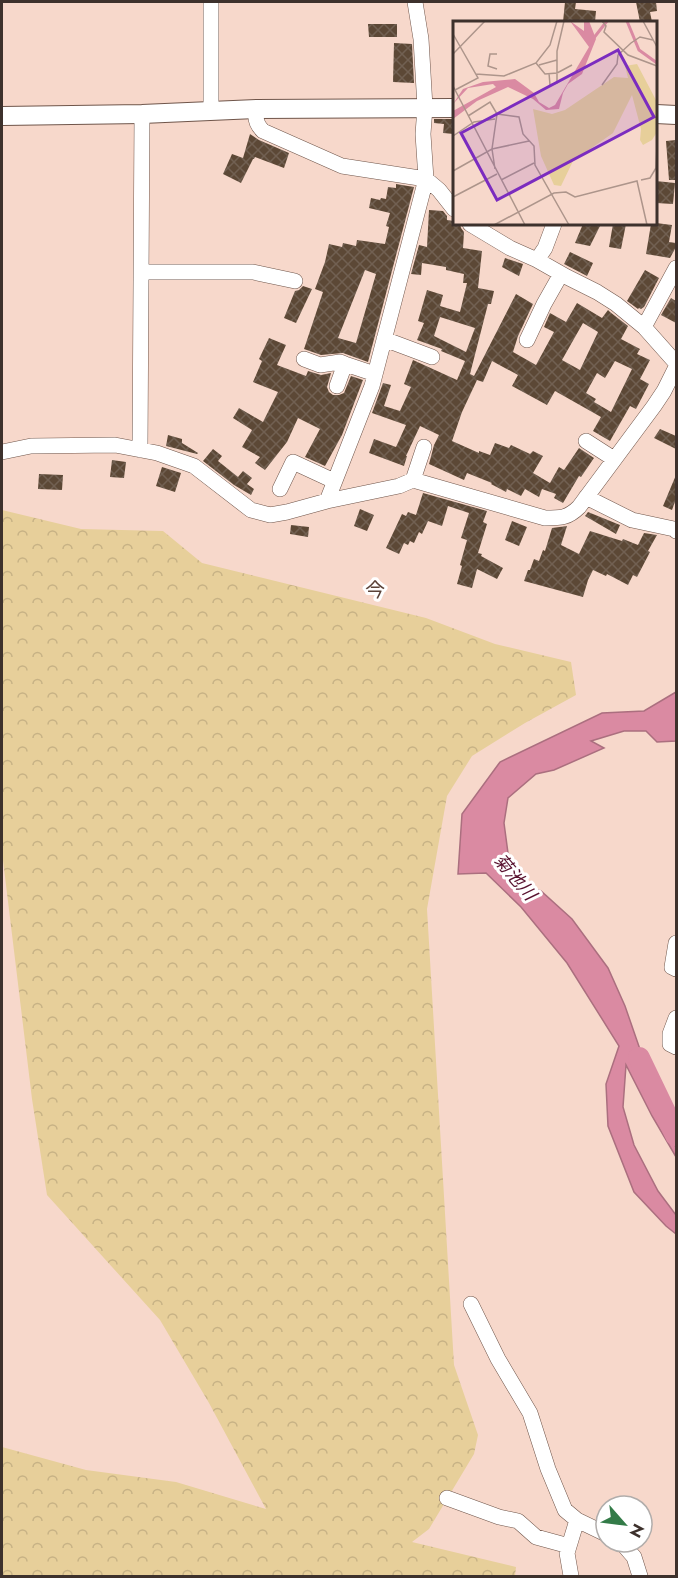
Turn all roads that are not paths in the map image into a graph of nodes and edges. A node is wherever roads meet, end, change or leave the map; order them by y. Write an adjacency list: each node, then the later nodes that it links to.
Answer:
1 (211, 2): 6 (street)
2 (415, 2): 3 (street)
3 (425, 107): 4 (street); 5 (street); 11 (street)
4 (453, 108)
5 (257, 109): 6 (street); 11 (street)
6 (211, 111): 7 (street)
7 (142, 114): 10 (street); 17 (street)
8 (657, 114): 9 (street)
9 (676, 115)
10 (2, 116)
11 (426, 179): 12 (street); 21 (street)
12 (453, 208)
13 (472, 225): 15 (street)
14 (554, 225): 15 (street)
15 (537, 260): 18 (street)
16 (676, 268): 20 (street)
17 (141, 272): 19 (street); 31 (street)
18 (561, 274): 20 (street); 22 (street)
19 (295, 281)
20 (644, 327): 26 (street)
21 (384, 339): 23 (street); 27 (street)
22 (527, 340)
23 (432, 357)
24 (304, 359): 25 (street)
25 (345, 364): 27 (street); 28 (street)
26 (676, 365): 33 (street)
27 (375, 374): 35 (street)
28 (337, 386)
29 (586, 441): 33 (street)
30 (424, 447): 34 (street)
31 (140, 450): 32 (street); 38 (street)
32 (2, 452)
33 (614, 459): 37 (street)
34 (412, 480): 37 (street); 38 (street)
35 (334, 481): 36 (street); 38 (street)
36 (280, 489)
37 (586, 497): 39 (street)
38 (327, 501)
39 (676, 531)
40 (676, 943): 41 (street)
41 (676, 969)
42 (676, 1018): 43 (street)
43 (676, 1047)
44 (471, 1304): 46 (street)
45 (447, 1498): 48 (street)
46 (577, 1520): 47 (street); 48 (street)
47 (594, 1528)
48 (569, 1546): 50 (street)
49 (631, 1554): 51 (street)
50 (572, 1576)
51 (640, 1576)

